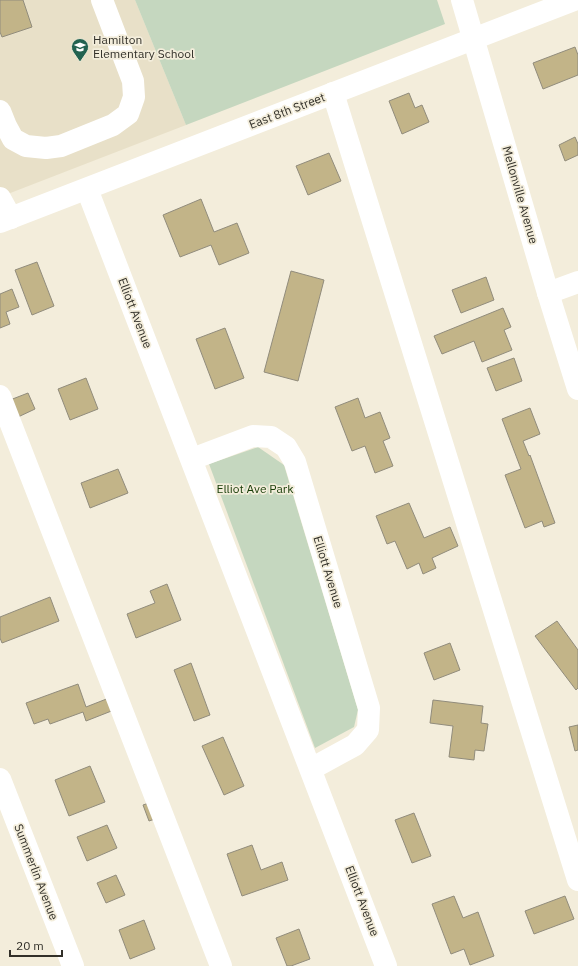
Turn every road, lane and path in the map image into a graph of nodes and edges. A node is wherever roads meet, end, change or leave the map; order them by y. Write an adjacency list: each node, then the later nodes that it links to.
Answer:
1 (102, 0): 6 (street)
2 (462, 0): 4 (street, Mellonville Avenue)
3 (574, 0): 4 (street, East 8th Street)
4 (474, 38): 5 (street, East 8th Street); 11 (street, Mellonville Avenue)
5 (333, 93): 7 (street, East 8th Street); 17 (street)
6 (0, 111)
7 (87, 189): 9 (street, East 8th Street); 14 (street, Elliott Avenue)
8 (0, 198): 9 (street)
9 (6, 220)
10 (578, 282): 11 (street)
11 (548, 294): 12 (street, Mellonville Avenue)
12 (578, 389)
13 (0, 396): 19 (street)
14 (192, 459): 15 (street, Elliott Avenue); 15 (street, Elliott Avenue)
15 (311, 769): 20 (street, Elliott Avenue)
16 (0, 779): 18 (street, Summerlin Avenue)
17 (578, 880)
18 (73, 966)
19 (220, 966)
20 (386, 966)

